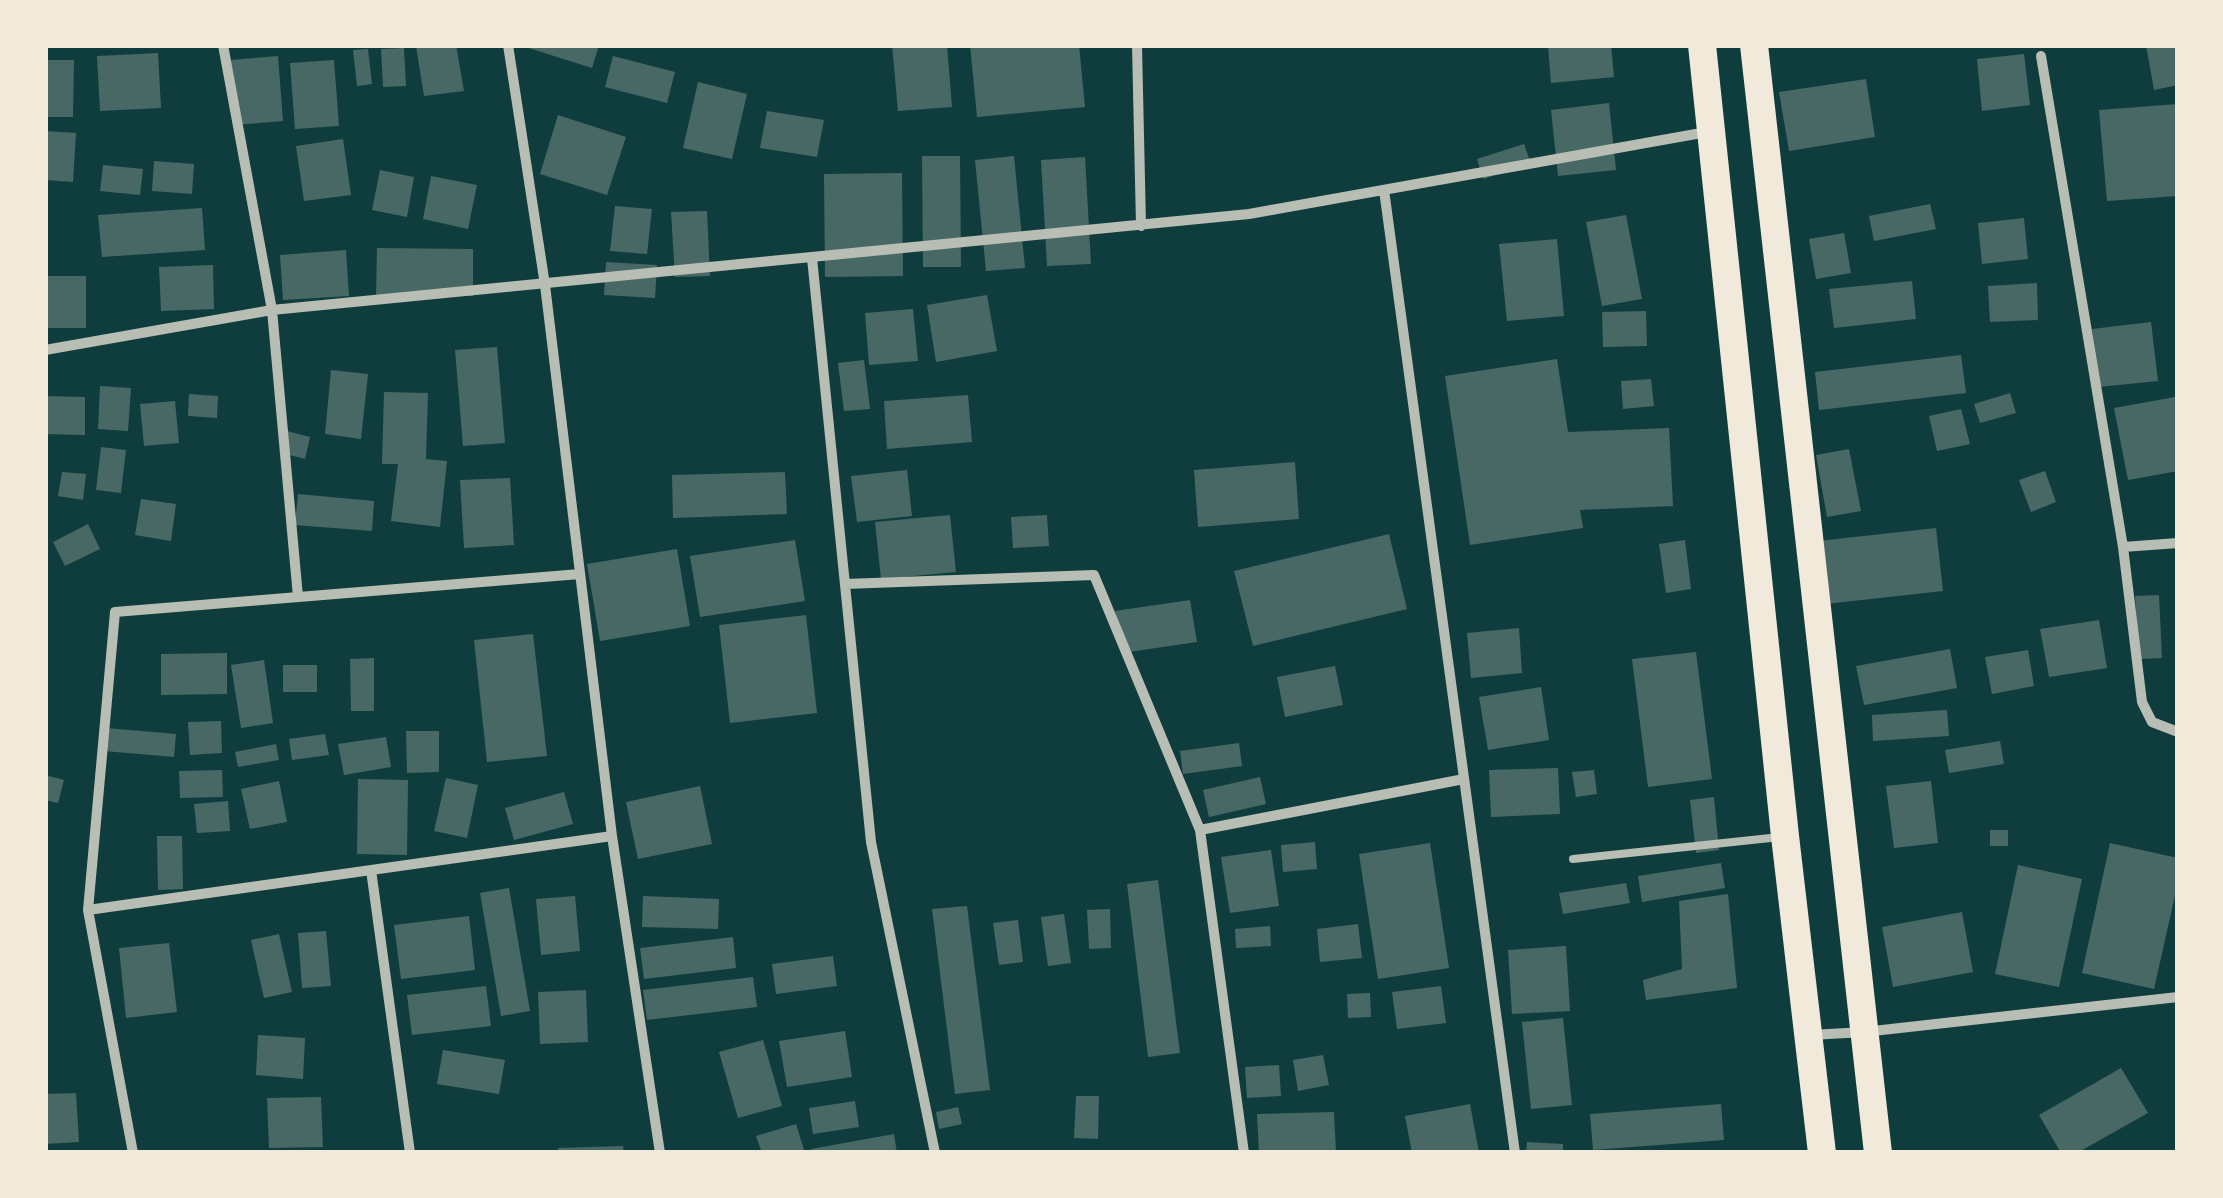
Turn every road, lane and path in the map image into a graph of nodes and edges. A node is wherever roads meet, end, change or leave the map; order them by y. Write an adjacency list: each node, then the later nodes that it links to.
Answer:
1 (222, 45): 12 (street)
2 (508, 45): 11 (street)
3 (1136, 45): 9 (street)
4 (1702, 45): 7 (highway)
5 (1754, 45): 28 (highway)
6 (2041, 56): 15 (street)
7 (1712, 131): 8 (street); 23 (highway)
8 (1384, 190): 9 (street); 20 (street)
9 (1141, 226): 10 (street)
10 (812, 258): 11 (street); 17 (street)
11 (546, 285): 12 (street); 16 (street)
12 (272, 310): 13 (street); 18 (street)
13 (45, 350)
14 (2178, 543): 15 (street)
15 (2123, 547): 19 (street)
16 (580, 574): 18 (street); 22 (street)
17 (845, 584): 21 (street); 33 (street)
18 (298, 597): 26 (street)
19 (2178, 732)
20 (1464, 779): 21 (street); 35 (street)
21 (1200, 830): 34 (street)
22 (612, 836): 25 (street); 32 (street)
23 (1785, 836): 24 (lane); 29 (highway)
24 (1573, 858)
25 (371, 870): 26 (street); 31 (street)
26 (88, 910): 30 (street)
27 (2178, 997): 28 (street)
28 (1864, 1032): 29 (street); 37 (highway)
29 (1808, 1035): 36 (highway)
30 (133, 1153)
31 (410, 1153)
32 (660, 1153)
33 (935, 1153)
34 (1244, 1153)
35 (1515, 1153)
36 (1822, 1153)
37 (1878, 1153)

